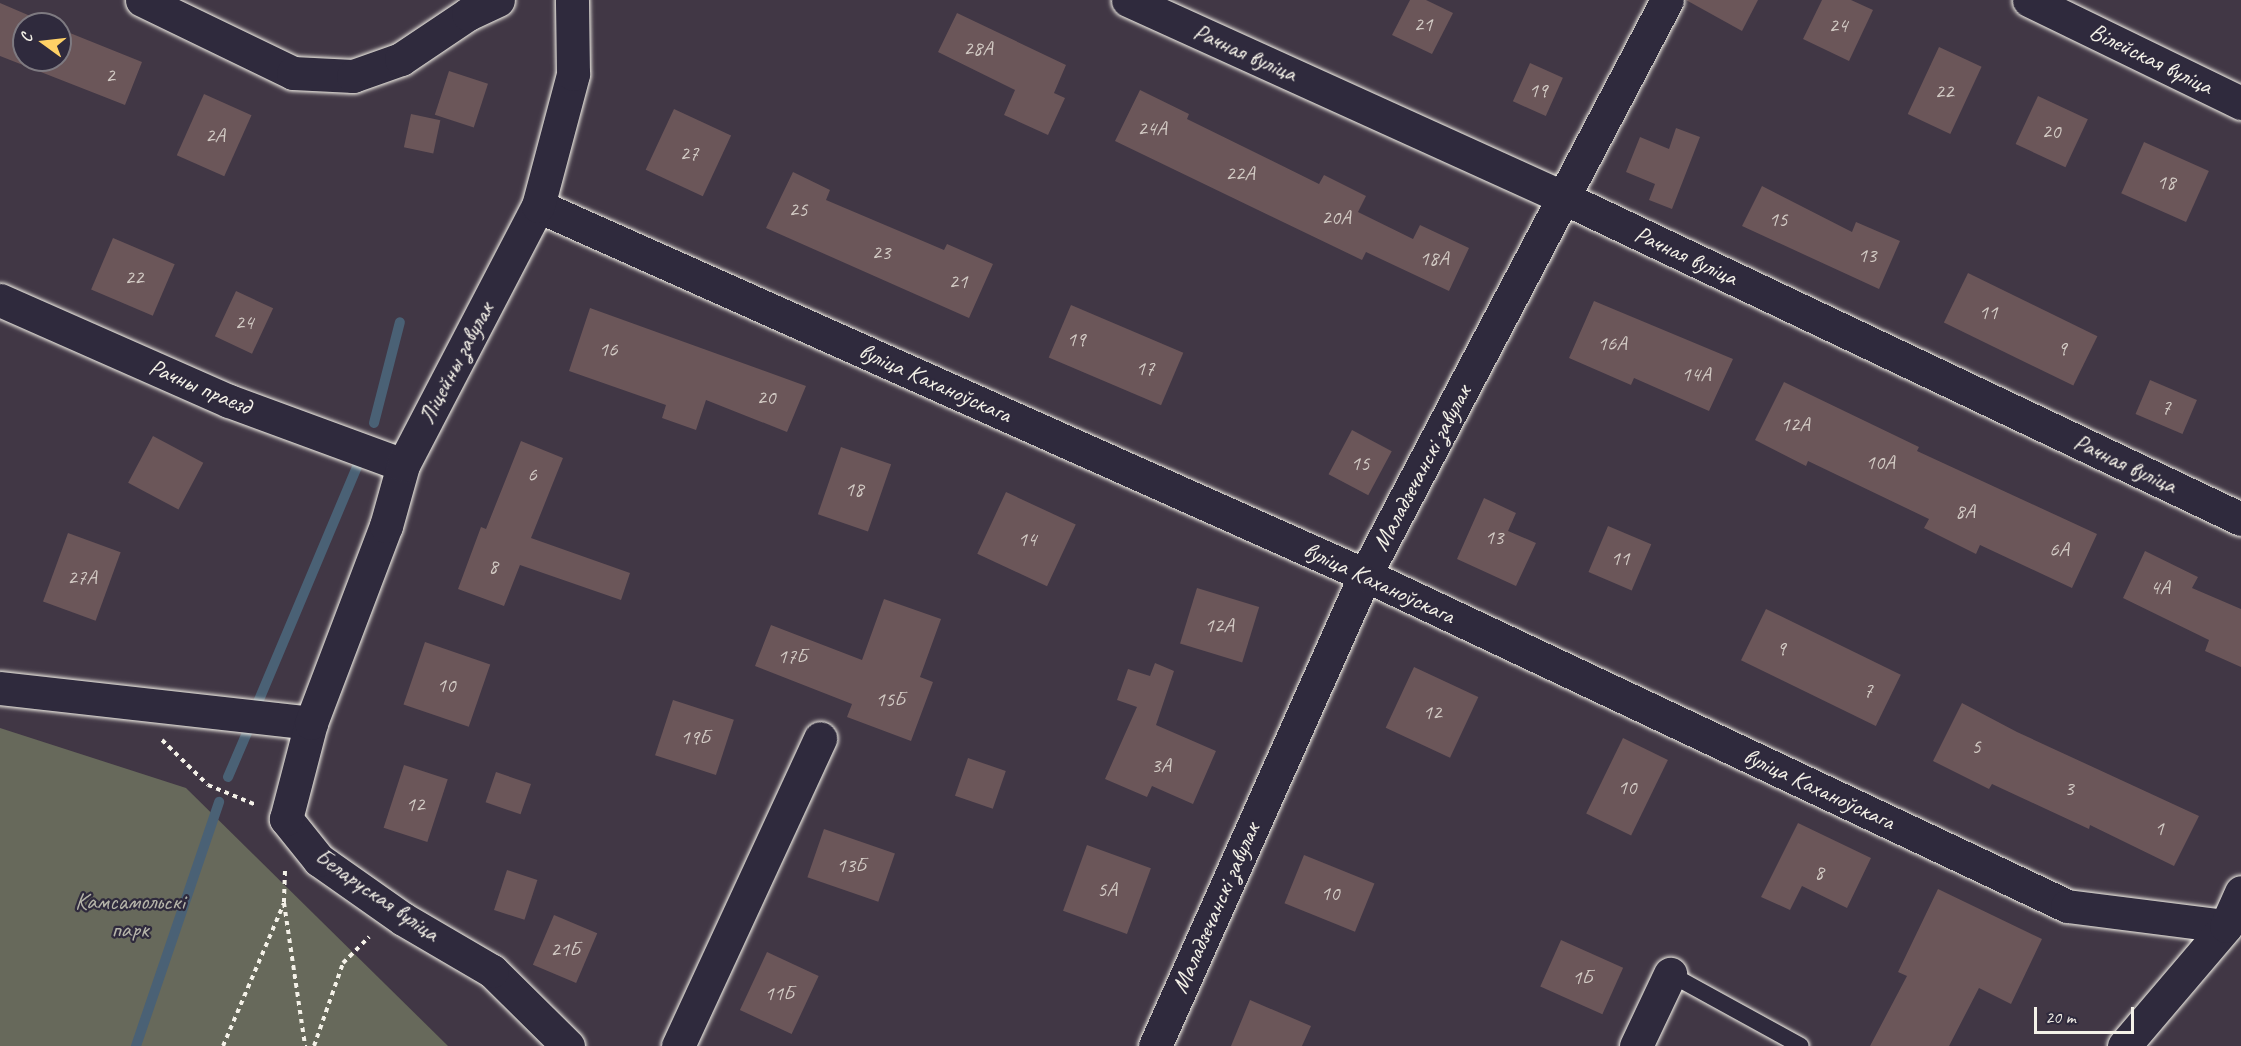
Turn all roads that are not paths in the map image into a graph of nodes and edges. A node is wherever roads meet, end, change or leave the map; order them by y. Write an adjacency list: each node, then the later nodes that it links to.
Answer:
1 (142, 0): 2 (street)
2 (498, 0)
3 (573, 0): 9 (street, Ліцейны завулак)
4 (1128, 0): 8 (street, Рачная вуліца)
5 (1667, 0): 8 (street, Маладзечанскі завулак)
6 (2028, 0): 7 (street, Вілейская вуліца)
7 (2241, 102)
8 (1564, 198): 12 (street, Рачная вуліца); 13 (street, Маладзечанскі завулак)
9 (538, 206): 11 (street, Ліцейны завулак); 13 (street, вуліца Каханоўскага)
10 (0, 300): 11 (street, Рачны праезд)
11 (403, 465): 15 (street, Ліцейны завулак)
12 (2241, 519)
13 (1365, 575): 18 (street, вуліца Каханоўскага); 22 (street, Маладзечанскі завулак)
14 (0, 688): 15 (street)
15 (311, 723): 20 (street, Беларуская вуліца)
16 (820, 738): 21 (street)
17 (2241, 892): 18 (street)
18 (2226, 926): 25 (street)
19 (1670, 974): 23 (street); 24 (lane)
20 (568, 1046)
21 (678, 1046)
22 (1155, 1046)
23 (1636, 1046)
24 (1801, 1046)
25 (2124, 1046)

